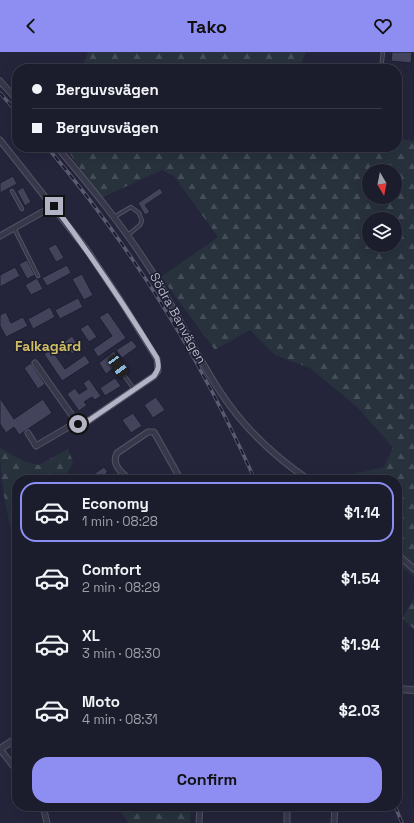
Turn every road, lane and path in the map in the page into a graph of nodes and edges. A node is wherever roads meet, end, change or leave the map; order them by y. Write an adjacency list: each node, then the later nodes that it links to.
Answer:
1 (383, 52): 2 (lane)
2 (382, 64)
3 (0, 81): 4 (street)
4 (12, 94)
5 (0, 140): 8 (street)
6 (61, 152): 10 (street, Södra Banvägen)
7 (12, 191): 9 (lane)
8 (54, 206): 11 (street); 17 (street)
9 (22, 209)
10 (114, 218): 13 (street, Södra Banvägen); 13 (lane)
11 (14, 228): 12 (street); 14 (lane)
12 (0, 236)
13 (127, 236): 22 (street, Södra Banvägen)
14 (38, 276)
15 (35, 363): 18 (street)
16 (118, 366): 17 (lane)
17 (135, 389): 18 (street)
18 (77, 422): 19 (street)
19 (28, 434)
20 (123, 475): 21 (street)
21 (178, 475)
22 (302, 475)
23 (402, 558): 24 (street)
24 (414, 569)
25 (402, 689): 26 (street)
26 (414, 690)
27 (12, 741): 28 (street)
28 (0, 749): 29 (street)
29 (12, 765)
30 (44, 811): 34 (street)
31 (200, 811): 35 (street)
32 (287, 811): 36 (street)
33 (334, 811): 37 (street)
34 (47, 823)
35 (199, 823)
36 (287, 823)
37 (334, 823)

